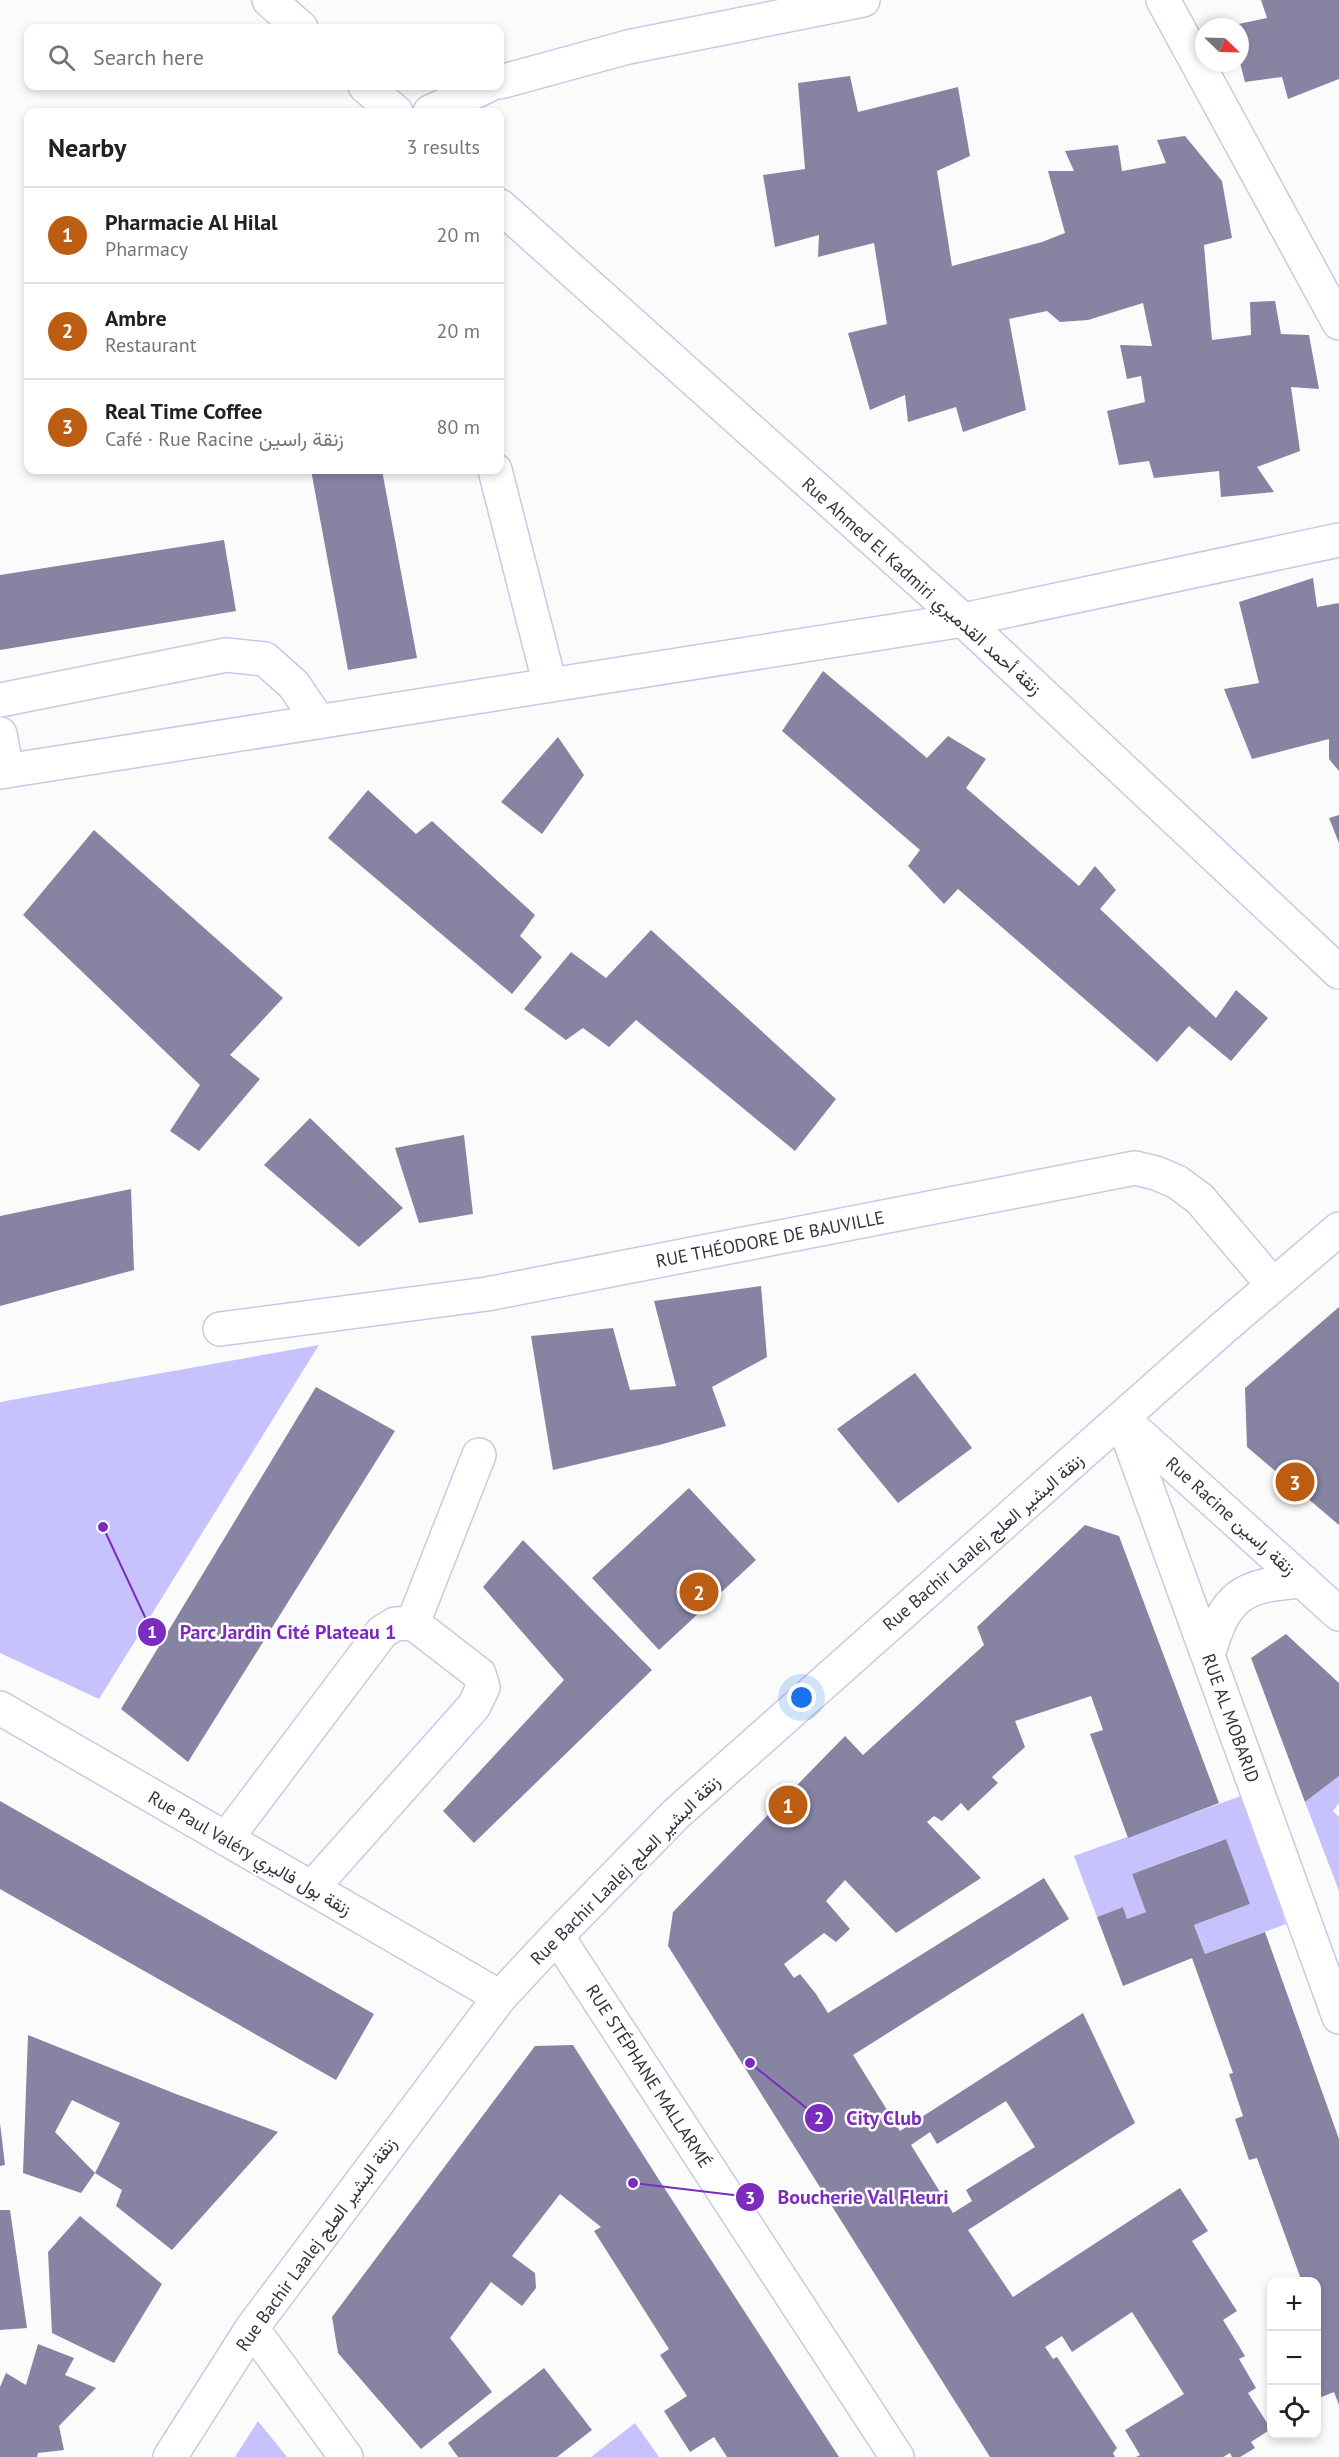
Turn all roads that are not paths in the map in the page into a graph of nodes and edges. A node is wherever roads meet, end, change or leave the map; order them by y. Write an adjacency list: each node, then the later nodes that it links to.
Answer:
1 (269, 0): 4 (street)
2 (863, 0): 5 (street)
3 (1163, 0): 11 (street)
4 (296, 24)
5 (504, 81)
6 (370, 90): 8 (street)
7 (478, 90): 9 (street)
8 (391, 108)
9 (439, 108)
10 (504, 210): 14 (street, Rue Ahmed El Kadmiri زنقة أحمد القدميري)
11 (1339, 323)
12 (496, 474): 15 (street)
13 (1339, 540): 14 (street)
14 (963, 620): 15 (street); 20 (street, Rue Ahmed El Kadmiri زنقة أحمد القدميري)
15 (550, 686): 17 (street)
16 (0, 700): 17 (street)
17 (319, 722): 19 (street)
18 (0, 734): 19 (street)
19 (3, 772)
20 (1339, 972)
21 (1339, 1228): 22 (street, Rue Bachir Laalej زنقة البشير العلج)
22 (1273, 1285): 23 (street, RUE THÉODORE DE BAUVILLE); 24 (street, Rue Bachir Laalej زنقة البشير العلج)
23 (220, 1329)
24 (1122, 1419): 26 (street, Rue Racine زنقة راسين); 29 (street, RUE AL MOBARID); 33 (street, Rue Bachir Laalej زنقة البشير العلج)
25 (479, 1455): 28 (street)
26 (1303, 1581): 27 (street, Rue Racine زنقة راسين); 29 (street)
27 (1339, 1614)
28 (413, 1623): 31 (street); 32 (street)
29 (1208, 1656): 35 (street, RUE AL MOBARID)
30 (0, 1708): 31 (street, Rue Paul Valéry زنقة بول فاليري)
31 (226, 1839): 32 (street, Rue Paul Valéry زنقة بول فاليري)
32 (312, 1888): 34 (street, Rue Paul Valéry زنقة بول فاليري)
33 (557, 1936): 34 (street, Rue Bachir Laalej زنقة البشير العلج); 39 (street, RUE STÉPHANE MALLARMÉ)
34 (500, 1997): 36 (street, Rue Bachir Laalej زنقة البشير العلج)
35 (1339, 2017)
36 (252, 2328): 37 (street, Rue Bachir Laalej زنقة البشير العلج); 38 (street)
37 (170, 2457)
38 (346, 2457)
39 (897, 2457)

